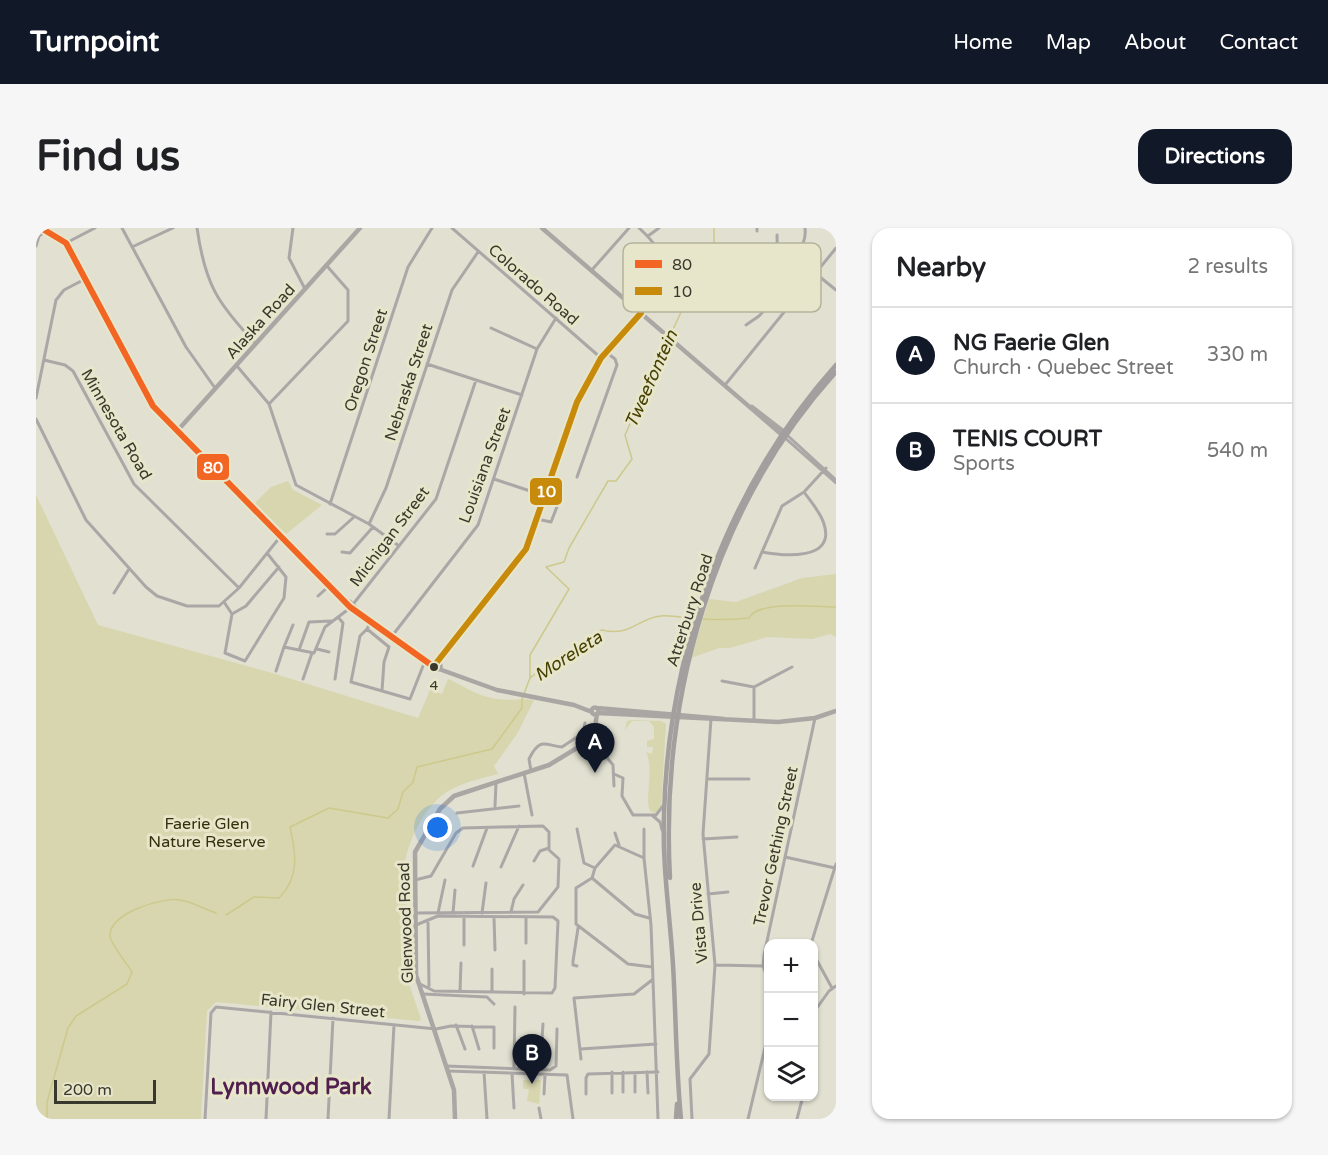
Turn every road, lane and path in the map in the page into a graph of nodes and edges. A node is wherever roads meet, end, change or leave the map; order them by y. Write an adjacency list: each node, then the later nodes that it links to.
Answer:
1 (95, 228): 18 (street)
2 (122, 228): 23 (street)
3 (173, 228): 14 (street)
4 (197, 228): 40 (street)
5 (293, 228): 31 (street)
6 (360, 228): 26 (street, Alaska Road)
7 (432, 228): 65 (street, Oregon Street)
8 (452, 228): 25 (street, Colorado Road)
9 (542, 228): 28 (street)
10 (628, 228): 28 (street)
11 (639, 228): 17 (street)
12 (658, 228): 17 (street)
13 (805, 228): 21 (street)
14 (167, 229): 23 (street)
15 (43, 230): 18 (street); 22 (street)
16 (777, 235): 20 (street)
17 (648, 236): 19 (street)
18 (66, 243): 30 (street)
19 (652, 243)
20 (777, 243)
21 (803, 243)
22 (36, 246)
23 (132, 247): 51 (street)
24 (836, 248): 27 (street)
25 (478, 252): 37 (street, Colorado Road); 45 (street, Nebraska Street)
26 (327, 266): 31 (street, Alaska Road); 54 (street)
27 (821, 266)
28 (591, 271): 33 (street)
29 (821, 278): 32 (street)
30 (85, 279): 44 (street); 56 (street)
31 (305, 289): 40 (street, Alaska Road)
32 (836, 290)
33 (623, 298)
34 (763, 312): 38 (street)
35 (784, 312): 50 (street)
36 (641, 313): 42 (street); 50 (street)
37 (556, 318): 41 (street, Louisiana Street); 43 (street, Colorado Road)
38 (746, 325)
39 (491, 328): 41 (street)
40 (256, 344): 47 (street, Alaska Road)
41 (537, 349): 52 (street, Louisiana Street)
42 (606, 352): 43 (street); 59 (street)
43 (602, 358): 64 (street)
44 (44, 360): 53 (street); 79 (street, Minnesota Road)
45 (427, 364): 49 (street); 68 (street, Nebraska Street)
46 (836, 365): 57 (main road, Atterbury Road)
47 (237, 366): 51 (street, Alaska Road); 54 (street)
48 (836, 372): 57 (main road, Atterbury Road)
49 (476, 381): 52 (street); 71 (street, Michigan Street)
50 (725, 385): 57 (street)
51 (215, 388): 56 (street, Alaska Road)
52 (522, 395): 60 (street, Louisiana Street)
53 (36, 398)
54 (269, 404): 65 (street)
55 (36, 418): 77 (street)
56 (178, 430): 70 (street)
57 (784, 435): 58 (street); 107 (main road, Atterbury Road)
58 (824, 470): 61 (street); 62 (street)
59 (578, 477)
60 (494, 479): 64 (street); 90 (street, Louisiana Street)
61 (836, 482)
62 (804, 492): 73 (street); 73 (street)
63 (562, 494): 67 (street)
64 (545, 496): 67 (street)
65 (330, 504): 66 (street)
66 (354, 517): 68 (street); 69 (street)
67 (537, 519): 97 (street)
68 (371, 526): 71 (street); 72 (street, Nebraska Street)
69 (327, 534)
70 (280, 537): 74 (street); 78 (street)
71 (399, 546): 83 (street, Michigan Street)
72 (342, 552)
73 (762, 552): 76 (street)
74 (267, 553): 75 (street); 79 (street)
75 (279, 566): 84 (street); 84 (street)
76 (755, 568)
77 (129, 569): 80 (street); 82 (street)
78 (329, 585): 81 (street); 83 (street)
79 (239, 588): 82 (street)
80 (114, 593)
81 (318, 596)
82 (224, 602): 84 (street)
83 (352, 606): 85 (street, Michigan Street); 87 (street)
84 (232, 614)
85 (338, 616): 86 (street, Michigan Street); 101 (street)
86 (332, 621): 92 (street); 93 (street)
87 (371, 621): 89 (street); 90 (street)
88 (293, 625): 91 (street)
89 (367, 629): 104 (street); 104 (street)
90 (392, 636): 96 (street)
91 (284, 648): 93 (street); 99 (street)
92 (316, 649): 94 (street); 95 (street)
93 (299, 650): 95 (street)
94 (329, 652)
95 (312, 653): 100 (street)
96 (425, 661): 97 (street); 104 (street)
97 (438, 664): 105 (street)
98 (792, 667): 103 (street)
99 (276, 671)
100 (303, 679)
101 (335, 679)
102 (722, 681): 103 (street)
103 (754, 687): 110 (street)
104 (382, 691)
105 (595, 711): 107 (street); 112 (street)
106 (836, 711): 108 (street)
107 (675, 717): 109 (street); 120 (main road, Atterbury Road); 151 (main road, Atterbury Road)
108 (815, 718): 110 (street); 136 (street, Trevor Gething Street)
109 (711, 719): 110 (street); 116 (street, Vista Drive)
110 (754, 722)
111 (585, 723): 113 (street)
112 (591, 742): 113 (street, Glenwood Road); 115 (street)
113 (531, 771): 114 (street, Glenwood Road)
114 (524, 773): 118 (street, Glenwood Road); 124 (street)
115 (614, 774): 119 (street); 125 (street)
116 (707, 779): 117 (street); 133 (street, Vista Drive)
117 (749, 779)
118 (496, 781): 122 (street); 144 (street, Glenwood Road)
119 (614, 786)
120 (664, 804): 125 (street); 131 (main road, Atterbury Road)
121 (519, 806): 122 (street)
122 (495, 807): 123 (street)
123 (457, 813)
124 (532, 815)
125 (652, 816): 131 (street)
126 (519, 826): 127 (street); 135 (street); 141 (street)
127 (487, 828): 139 (street); 144 (street)
128 (577, 829): 142 (street)
129 (644, 829): 137 (street)
130 (615, 833): 134 (street)
131 (663, 835): 151 (main road, Atterbury Road)
132 (737, 837): 133 (street)
133 (703, 839): 150 (street, Vista Drive)
134 (619, 845): 137 (street); 142 (street)
135 (549, 848): 138 (street); 152 (street)
136 (785, 857): 140 (street); 173 (street, Trevor Gething Street)
137 (644, 858): 160 (street)
138 (534, 861)
139 (473, 866)
140 (835, 866): 164 (street)
141 (501, 867)
142 (595, 868): 143 (street)
143 (592, 878): 160 (street); 163 (street)
144 (414, 880): 153 (street, Glenwood Road)
145 (445, 880): 154 (street)
146 (486, 884): 156 (street)
147 (523, 885): 152 (street)
148 (455, 890): 155 (street)
149 (728, 892): 150 (street)
150 (708, 894): 171 (street, Vista Drive)
151 (669, 895): 220 (main road, Atterbury Road)
152 (511, 912): 156 (street)
153 (414, 913): 154 (street); 162 (street, Glenwood Road)
154 (438, 913): 155 (street)
155 (453, 913): 156 (street)
156 (482, 913)
157 (464, 917): 158 (street); 161 (street); 166 (street)
158 (494, 917): 159 (street); 167 (street)
159 (526, 917): 165 (street); 184 (street)
160 (650, 918): 174 (street)
161 (428, 922): 162 (street); 178 (street)
162 (414, 925): 177 (street, Glenwood Road)
163 (578, 928): 172 (street); 174 (street)
164 (813, 939)
165 (526, 943)
166 (464, 945)
167 (495, 950)
168 (524, 961): 184 (street)
169 (461, 963): 181 (street)
170 (818, 964): 180 (street)
171 (715, 965): 173 (street); 235 (street, Vista Drive)
172 (577, 966)
173 (763, 966)
174 (652, 967): 176 (street)
175 (492, 969): 182 (street)
176 (652, 980): 196 (street); 201 (street)
177 (418, 984): 178 (street); 183 (street, Glenwood Road)
178 (429, 986): 181 (street)
179 (836, 986): 180 (street)
180 (832, 988): 186 (street)
181 (460, 992): 182 (street)
182 (492, 993): 184 (street)
183 (421, 994): 185 (street); 194 (street, Glenwood Road)
184 (524, 994)
185 (494, 1004)
186 (818, 1006)
187 (515, 1007): 203 (street)
188 (271, 1012): 189 (street, Fairy Glen Street); 224 (street, Fairy Glen Street); 225 (street)
189 (333, 1018): 190 (street, Fairy Glen Street); 226 (street)
190 (394, 1024): 194 (street, Fairy Glen Street); 227 (street)
191 (543, 1024): 205 (street)
192 (456, 1025): 193 (street, Fairy Glen Street); 194 (street, Fairy Glen Street); 199 (street)
193 (472, 1026): 198 (street, Fairy Glen Street); 200 (street)
194 (432, 1028): 204 (street, Glenwood Road)
195 (557, 1029): 205 (street)
196 (656, 1044): 201 (street); 211 (street)
197 (765, 1047): 236 (street)
198 (494, 1048)
199 (465, 1049)
200 (479, 1049)
201 (581, 1049): 202 (street)
202 (581, 1059)
203 (514, 1067): 204 (street); 205 (street)
204 (447, 1069): 206 (street); 228 (street, Glenwood Road)
205 (540, 1069)
206 (484, 1072): 212 (street); 229 (street)
207 (612, 1072): 208 (street); 216 (street); 219 (street)
208 (623, 1072): 209 (street); 214 (street)
209 (635, 1072): 210 (street); 215 (street)
210 (647, 1072): 211 (street); 217 (street)
211 (658, 1072): 232 (street)
212 (512, 1074): 213 (street); 222 (street)
213 (545, 1074): 218 (street); 231 (street)
214 (623, 1092)
215 (635, 1092)
216 (612, 1093)
217 (648, 1093)
218 (544, 1094)
219 (586, 1094)
220 (679, 1095): 233 (main road, Atterbury Road); 234 (main road, Atterbury Road)
221 (802, 1101): 237 (street)
222 (514, 1108)
223 (539, 1108): 230 (street)
224 (205, 1119)
225 (266, 1119)
226 (328, 1119)
227 (389, 1119)
228 (455, 1119)
229 (487, 1119)
230 (541, 1119)
231 (573, 1119)
232 (658, 1119)
233 (676, 1119)
234 (681, 1119)
235 (692, 1119)
236 (748, 1119)
237 (797, 1119)

